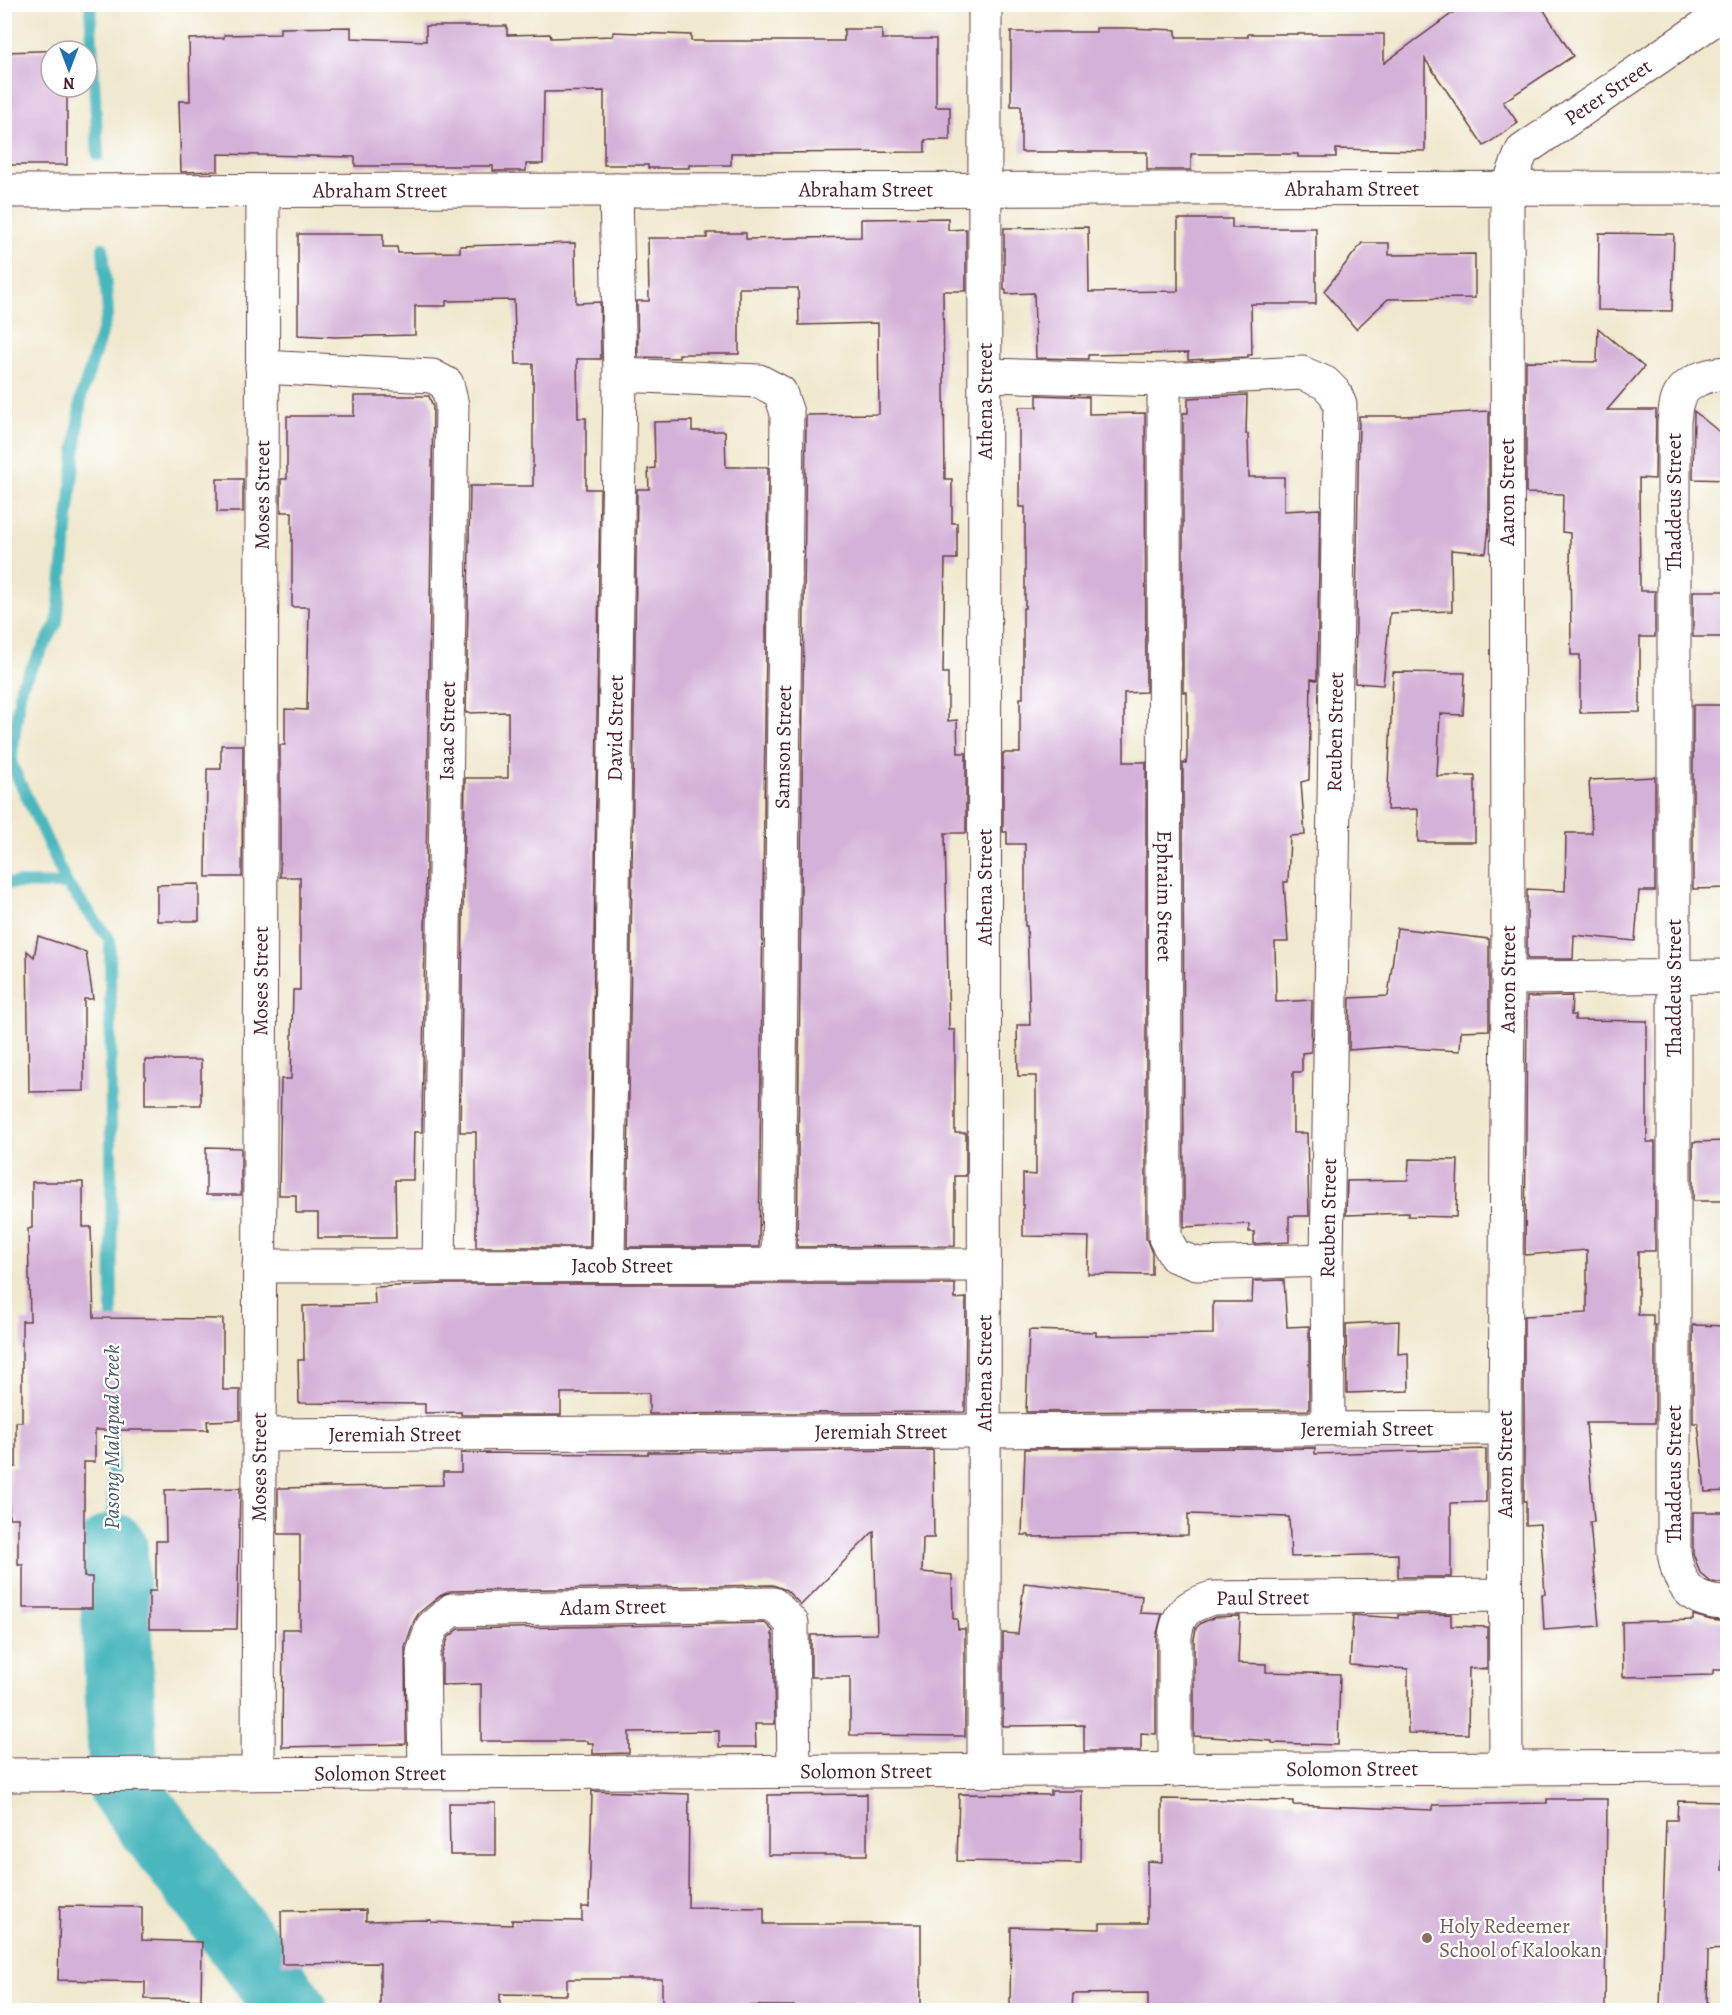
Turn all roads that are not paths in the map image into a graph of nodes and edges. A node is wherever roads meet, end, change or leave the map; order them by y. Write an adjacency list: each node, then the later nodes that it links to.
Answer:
1 (985, 4): 4 (street, Athena Street)
2 (1728, 10): 5 (street, Peter Street)
3 (1728, 188): 5 (street, Abraham Street)
4 (987, 189): 5 (street, Abraham Street); 6 (street, Abraham Street); 12 (street, Athena Street)
5 (1507, 189): 16 (street, Aaron Street)
6 (616, 190): 8 (street, Abraham Street); 11 (street, David Street)
7 (4, 191): 8 (street, Abraham Street)
8 (263, 191): 9 (street, Moses Street)
9 (262, 368): 21 (street, Moses Street); 22 (street, Isaac Street)
10 (1728, 373): 15 (street, Thaddeus Street)
11 (620, 375): 18 (street, David Street); 19 (street, Samson Street)
12 (985, 375): 13 (street, Reuben Street); 20 (street, Athena Street)
13 (1164, 380): 17 (street, Ephraim Street); 17 (street, Reuben Street)
14 (1728, 976): 15 (street)
15 (1674, 977): 16 (street); 28 (street, Thaddeus Street)
16 (1509, 978): 24 (street, Aaron Street)
17 (1327, 1260): 23 (street, Reuben Street)
18 (608, 1265): 19 (street, Jacob Street); 22 (street, Jacob Street)
19 (778, 1265): 20 (street, Jacob Street)
20 (984, 1265): 25 (street, Athena Street)
21 (259, 1266): 22 (street, Jacob Street); 26 (street, Moses Street)
22 (439, 1266)
23 (1328, 1428): 24 (street, Jeremiah Street); 25 (street, Jeremiah Street)
24 (1505, 1428): 27 (street, Aaron Street)
25 (984, 1430): 26 (street, Jeremiah Street); 33 (street, Athena Street)
26 (259, 1436): 35 (street, Moses Street)
27 (1505, 1595): 30 (street, Aaron Street); 31 (street, Paul Street)
28 (1728, 1603)
29 (1728, 1767): 30 (street, Solomon Street)
30 (1506, 1768): 31 (street, Solomon Street)
31 (1175, 1770): 33 (street, Solomon Street)
32 (794, 1771): 33 (street, Solomon Street); 34 (street, Solomon Street); 34 (street, Adam Street)
33 (984, 1771)
34 (425, 1772): 35 (street, Solomon Street)
35 (258, 1773): 36 (street, Solomon Street)
36 (4, 1774)

